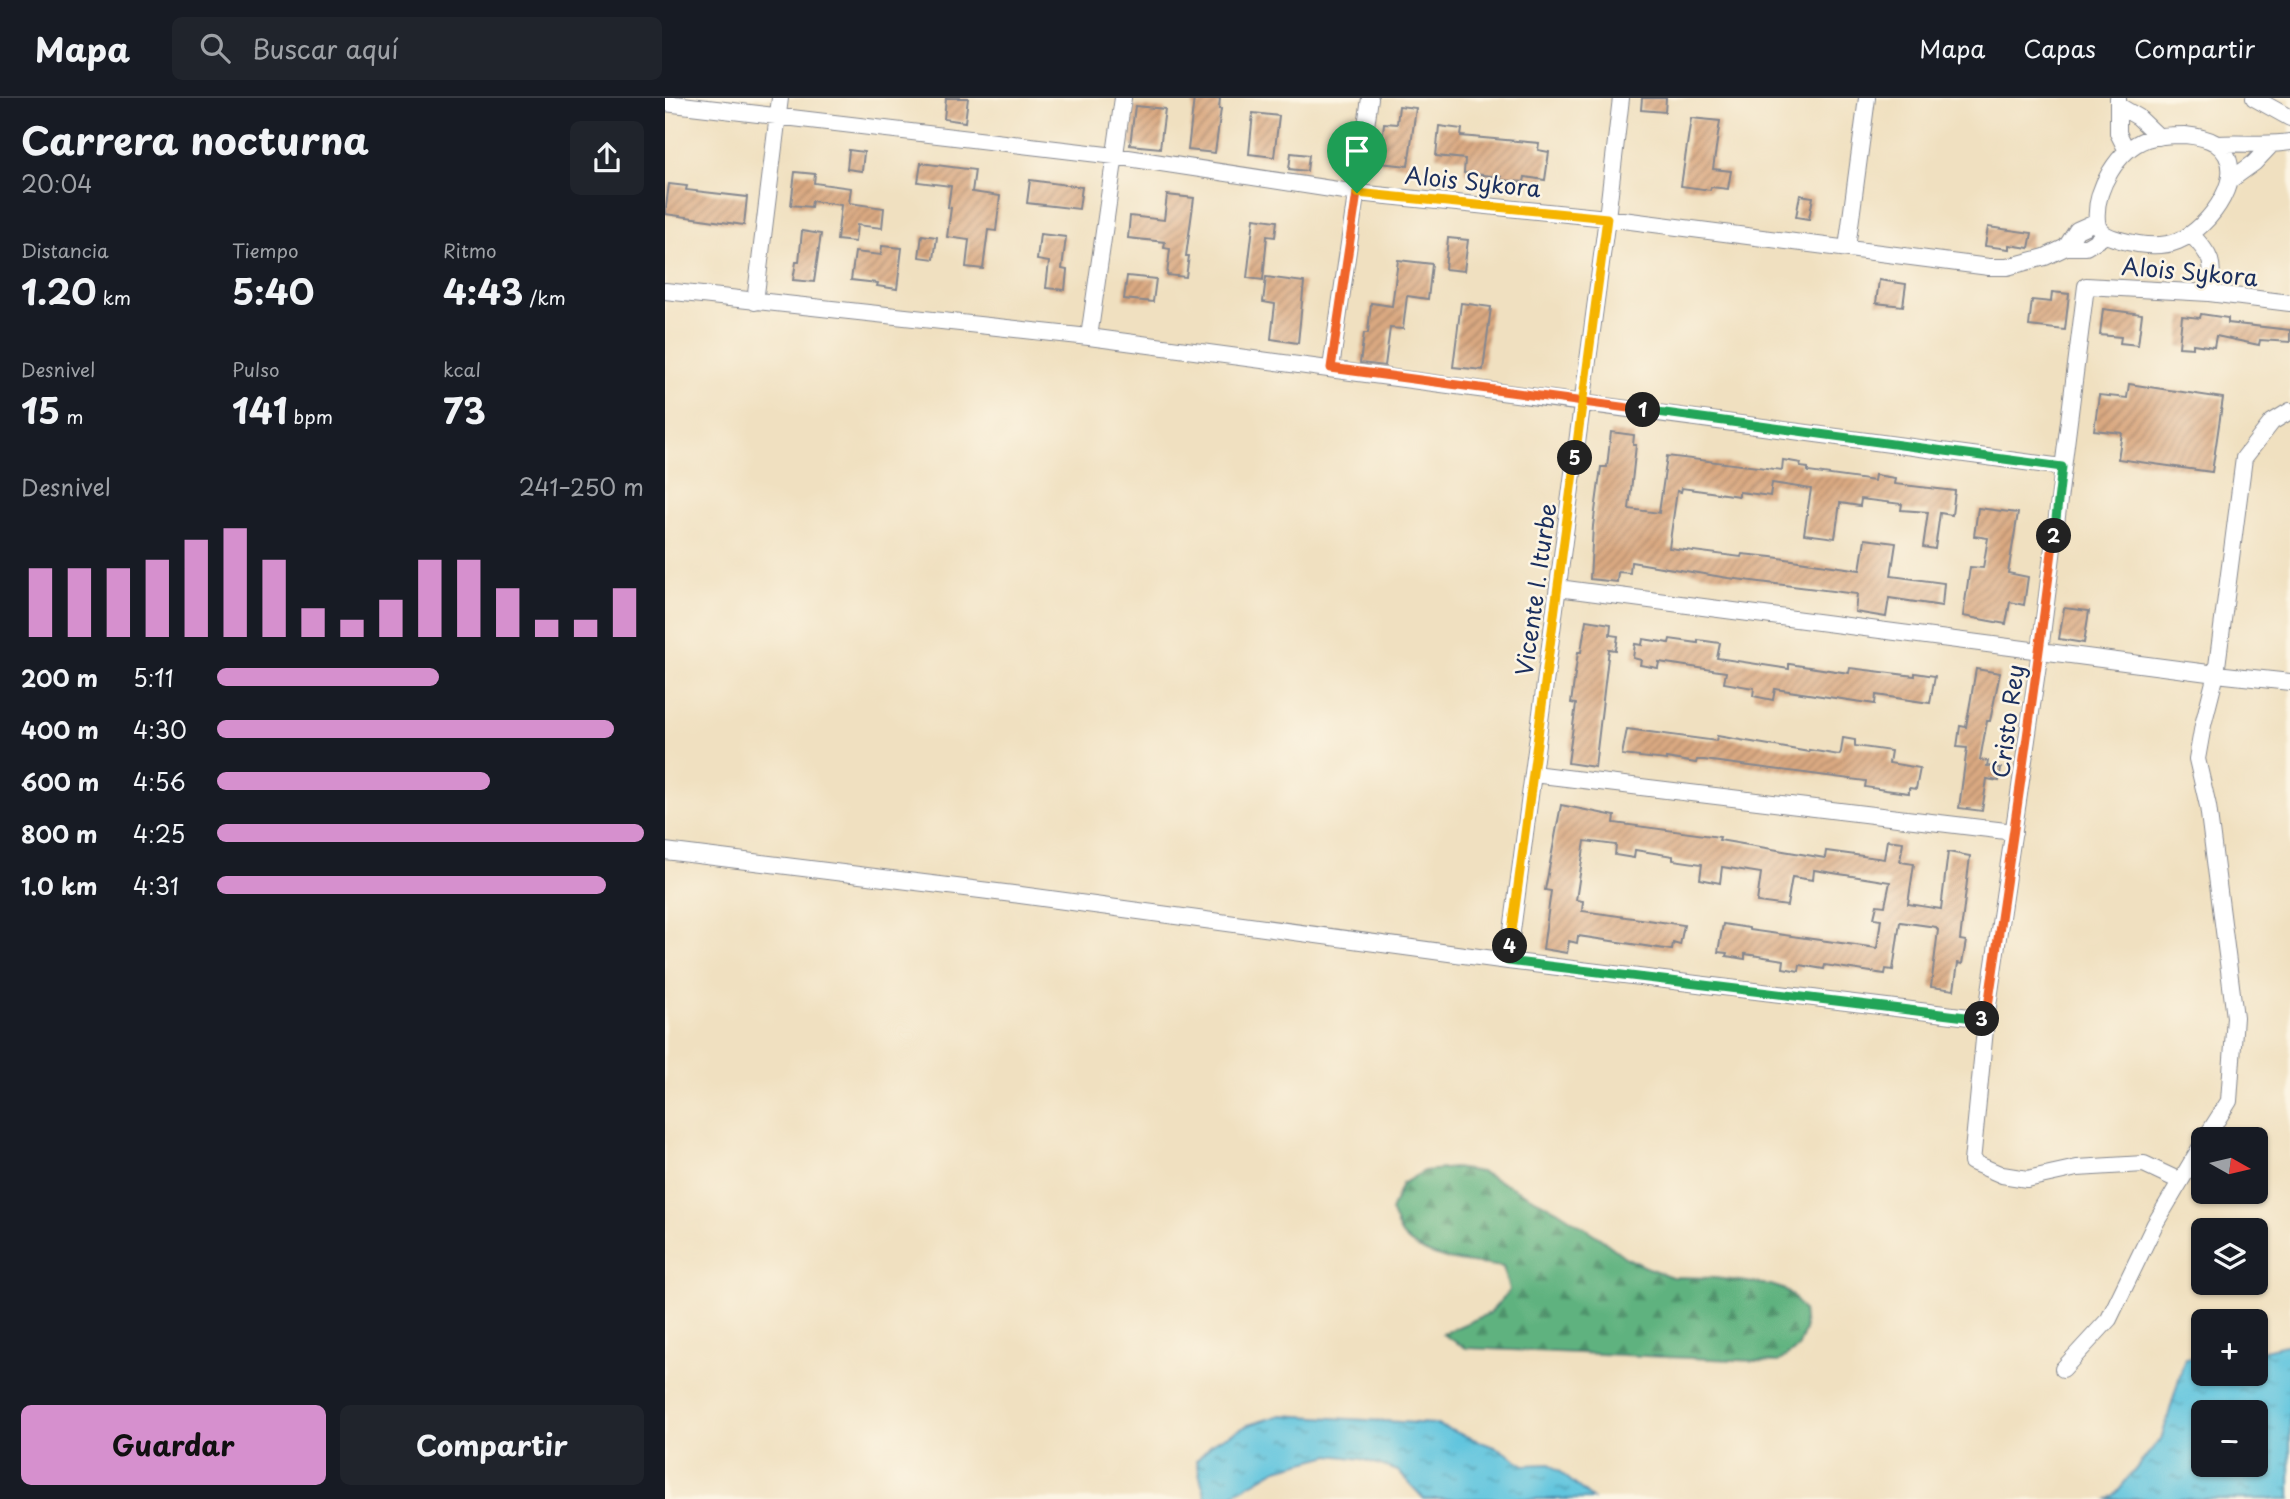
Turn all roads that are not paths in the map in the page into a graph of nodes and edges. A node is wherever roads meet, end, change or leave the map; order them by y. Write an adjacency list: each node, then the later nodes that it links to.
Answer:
1 (1123, 98): 15 (street)
2 (1370, 98): 17 (street)
3 (1621, 98): 18 (street, Vicente I. Iturbe)
4 (1867, 98): 21 (street)
5 (2254, 98): 9 (street)
6 (2118, 102): 10 (street); 14 (street)
7 (665, 103): 8 (street, Alois Sykora)
8 (779, 106): 15 (street, Alois Sykora); 25 (street)
9 (2290, 118)
10 (2159, 137): 12 (street); 14 (street)
11 (2290, 142): 13 (street)
12 (2217, 144): 13 (street); 16 (street)
13 (2271, 145): 16 (street)
14 (2127, 151): 19 (street)
15 (1115, 156): 17 (street, Alois Sykora); 27 (street)
16 (2229, 181): 20 (street)
17 (1357, 193): 18 (street, Alois Sykora); 28 (street)
18 (1607, 218): 21 (street, Alois Sykora); 29 (street, Vicente I. Iturbe)
19 (2101, 228): 20 (street); 21 (street, Alois Sykora)
20 (2191, 234): 24 (street)
21 (1847, 248)
22 (2087, 286): 24 (street, Alois Sykora); 31 (street, Cristo Rey)
23 (665, 292): 25 (street)
24 (2209, 293): 26 (street, Alois Sykora)
25 (755, 302): 27 (street)
26 (2290, 303)
27 (1089, 337): 28 (street)
28 (1331, 368): 29 (street)
29 (1583, 401): 31 (street); 32 (street, Vicente I. Iturbe)
30 (2290, 411): 34 (street)
31 (2062, 467): 33 (street, Cristo Rey)
32 (1558, 588): 33 (street); 36 (street, Vicente I. Iturbe)
33 (2040, 651): 34 (street); 37 (street, Cristo Rey)
34 (2216, 674): 35 (street); 41 (street)
35 (2290, 682)
36 (1533, 774): 37 (street); 39 (street, Vicente I. Iturbe)
37 (2014, 832): 40 (street, Cristo Rey)
38 (665, 851): 39 (street)
39 (1508, 961): 40 (street)
40 (1986, 1020): 43 (street, Cristo Rey)
41 (2213, 1127)
42 (2191, 1163): 43 (street)
43 (2180, 1181): 44 (street)
44 (2063, 1369)

